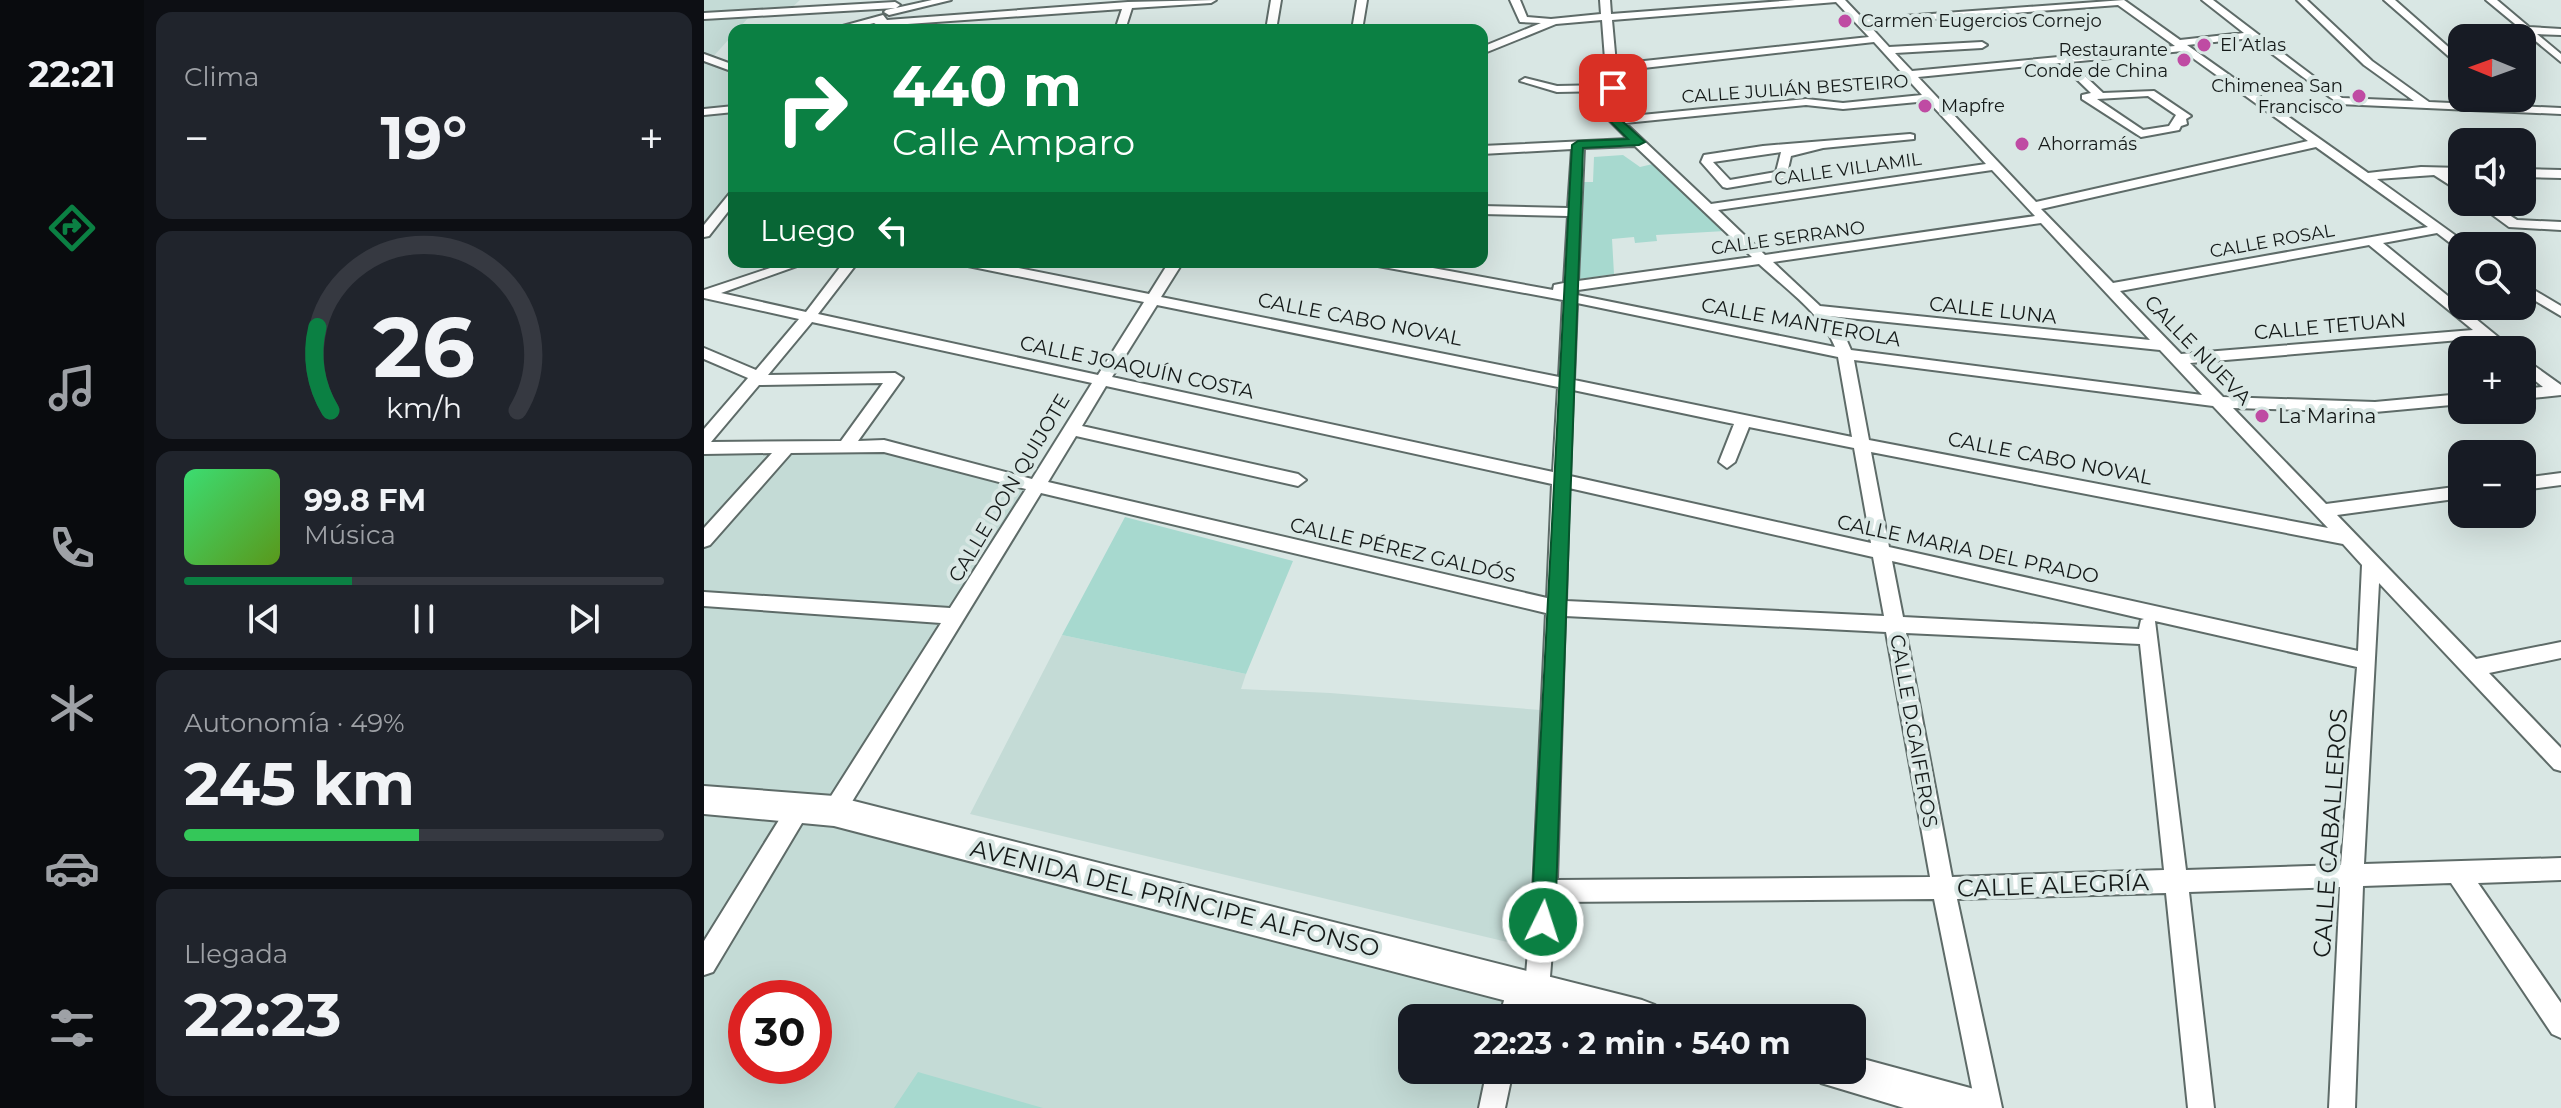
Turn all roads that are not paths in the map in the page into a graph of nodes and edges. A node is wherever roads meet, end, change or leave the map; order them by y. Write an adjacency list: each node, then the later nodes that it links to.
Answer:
1 (946, 0): 18 (street)
2 (1211, 0): 14 (street)
3 (1276, 0): 27 (street)
4 (1362, 0): 28 (street)
5 (1515, 0): 21 (street)
6 (1605, 0): 20 (street)
7 (1833, 0): 20 (street)
8 (1840, 0): 23 (street, CALLE NUEVA)
9 (2207, 0): 33 (street)
10 (2302, 0): 52 (street)
11 (2389, 0): 40 (street)
12 (2491, 0): 29 (street)
13 (2119, 1): 17 (street); 37 (street)
14 (1128, 5): 16 (street); 26 (street)
15 (1944, 6): 17 (street)
16 (1032, 12): 18 (street); 24 (street)
17 (1954, 14): 23 (street)
18 (886, 15): 19 (street); 25 (street)
19 (704, 16)
20 (1605, 18): 22 (street); 46 (street)
21 (1523, 20): 22 (street); 31 (street)
22 (1554, 21): 31 (street)
23 (1860, 22): 35 (street, CALLE NUEVA)
24 (1025, 23)
25 (854, 24)
26 (1122, 24)
27 (1272, 24)
28 (1358, 24)
29 (2519, 24)
30 (2536, 31): 32 (street)
31 (1528, 32): 38 (street)
32 (2561, 32)
33 (2252, 35): 37 (street); 52 (street)
34 (2536, 38): 43 (street)
35 (1876, 39): 39 (street, CALLE NUEVA); 46 (street)
36 (1982, 45): 39 (street)
37 (2182, 45): 44 (street); 61 (street)
38 (1488, 49)
39 (1886, 50): 47 (street, CALLE NUEVA)
40 (2448, 53)
41 (728, 55): 42 (street)
42 (706, 59): 45 (street)
43 (2561, 59)
44 (2064, 62): 47 (street); 50 (street)
45 (728, 67)
46 (1611, 68): 49 (street)
47 (1909, 75): 51 (street, CALLE NUEVA)
48 (1525, 81): 49 (street)
49 (1613, 88): 58 (street)
50 (2100, 96): 50 (street)
51 (1930, 97): 58 (street, CALLE JULIÁN BESTEIRO); 65 (street, CALLE NUEVA)
52 (2424, 103): 53 (street)
53 (2448, 104)
54 (728, 110): 57 (street)
55 (2536, 110): 56 (street)
56 (2561, 111)
57 (704, 112)
58 (1616, 121): 60 (street)
59 (1910, 137): 63 (street)
60 (1639, 142): 62 (street); 76 (street)
61 (2317, 143): 70 (street); 75 (street)
62 (1578, 145): 64 (street); 78 (street)
63 (1818, 147): 72 (street); 72 (street)
64 (1488, 150)
65 (1994, 166): 74 (street, CALLE VILLAMIL); 75 (street, CALLE NUEVA)
66 (2436, 171): 67 (street); 70 (street); 71 (street)
67 (2448, 171)
68 (2536, 173): 69 (street)
69 (2561, 174)
70 (2366, 177): 82 (street)
71 (2448, 179)
72 (1727, 184): 74 (street)
73 (728, 203): 83 (street)
74 (1743, 203): 76 (street, CALLE VILLAMIL)
75 (2032, 207): 80 (street, CALLE NUEVA)
76 (1707, 208): 86 (street)
77 (1488, 210): 78 (street)
78 (1574, 212): 93 (street)
79 (2502, 216): 81 (street)
80 (2044, 219): 86 (street, CALLE SERRANO); 92 (street, CALLE NUEVA)
81 (2561, 226)
82 (2439, 229): 84 (street); 85 (street, CALLE ROSAL)
83 (704, 233)
84 (2448, 235)
85 (2372, 241): 92 (street, CALLE ROSAL); 100 (street)
86 (1761, 260): 93 (street, CALLE SERRANO); 97 (street)
87 (783, 268): 94 (street)
88 (846, 268): 99 (street)
89 (997, 268): 96 (street, CALLE CABO NOVAL)
90 (1172, 268): 96 (street, CALLE DON QUIJOTE)
91 (1411, 268): 93 (street, CALLE MANTEROLA)
92 (2111, 288): 102 (street, CALLE NUEVA)
93 (1569, 291): 104 (street, CALLE MANTEROLA); 109 (street)
94 (704, 295): 99 (street, CALLE JOAQUÍN COSTA)
95 (2536, 296): 98 (street)
96 (1153, 300): 108 (street, CALLE DON QUIJOTE); 109 (street, CALLE CABO NOVAL)
97 (1816, 310): 102 (street, CALLE LUNA); 104 (street)
98 (2561, 312)
99 (809, 317): 107 (street); 108 (street, CALLE JOAQUÍN COSTA)
100 (2486, 333): 101 (street); 105 (street, CALLE TETUAN)
101 (2490, 336)
102 (2166, 346): 105 (street, CALLE NUEVA)
103 (704, 353): 107 (street)
104 (1845, 354): 113 (street, CALLE MANTEROLA); 117 (street, CALLE D.GAIFEROS)
105 (2178, 359): 113 (street, CALLE NUEVA)
106 (2536, 372): 110 (street)
107 (758, 378): 116 (street); 119 (street)
108 (1101, 379): 115 (street, CALLE DON QUIJOTE); 124 (street, CALLE JOAQUÍN COSTA)
109 (1565, 383): 114 (street, CALLE CABO NOVAL); 124 (street)
110 (2560, 390): 111 (street)
111 (2536, 393)
112 (2448, 400): 113 (street, CALLE MANTEROLA)
113 (2220, 402): 128 (street, CALLE NUEVA)
114 (1744, 419): 117 (street, CALLE CABO NOVAL); 121 (street)
115 (1071, 429): 123 (street); 126 (street, CALLE DON QUIJOTE)
116 (704, 440)
117 (1861, 444): 129 (street, CALLE CABO NOVAL); 131 (street, CALLE D.GAIFEROS)
118 (787, 447): 119 (street, CALLE PÉREZ GALDÓS); 120 (street, CALLE PÉREZ GALDÓS); 130 (street)
119 (845, 447): 126 (street, CALLE PÉREZ GALDÓS)
120 (704, 448)
121 (1727, 462)
122 (2561, 479): 125 (street)
123 (1298, 480)
124 (1561, 480): 131 (street, CALLE MARIA DEL PRADO); 134 (street)
125 (2536, 482)
126 (1037, 486): 134 (street, CALLE PÉREZ GALDÓS); 136 (street, CALLE DON QUIJOTE)
127 (2448, 494): 128 (street)
128 (2323, 511): 129 (street, CALLE NUEVA)
129 (2349, 539): 132 (street, CALLE NUEVA)
130 (704, 540)
131 (1881, 553): 135 (street, CALLE MARIA DEL PRADO); 137 (street, CALLE D.GAIFEROS)
132 (2371, 562): 140 (street, CALLE CABALLEROS); 141 (street, CALLE NUEVA)
133 (704, 599): 136 (street)
134 (1556, 608): 137 (street, CALLE PÉREZ GALDÓS); 151 (street)
135 (2146, 610): 138 (street); 140 (street, CALLE MARIA DEL PRADO)
136 (956, 616): 145 (street, CALLE DON QUIJOTE)
137 (1894, 627): 138 (street, CALLE PÉREZ GALDÓS); 150 (street, CALLE D.GAIFEROS)
138 (2150, 637): 149 (street)
139 (2561, 650): 141 (street)
140 (2367, 661): 148 (street, CALLE CABALLEROS)
141 (2471, 668): 142 (street, CALLE NUEVA)
142 (2561, 762)
143 (704, 800): 144 (street, AVENIDA DEL PRÍNCIPE ALFONSO)
144 (800, 806): 145 (street, AVENIDA DEL PRÍNCIPE ALFONSO); 152 (street)
145 (834, 811): 153 (street, AVENIDA DEL PRÍNCIPE ALFONSO)
146 (2561, 869): 147 (street, CALLE ALEGRÍA)
147 (2457, 872): 148 (street, CALLE ALEGRÍA); 156 (street)
148 (2352, 875): 149 (street, CALLE ALEGRÍA); 163 (street, CALLE CABALLEROS)
149 (2177, 881): 150 (street, CALLE ALEGRÍA); 162 (street)
150 (1943, 888): 151 (street, CALLE ALEGRÍA); 161 (street, CALLE D.GAIFEROS)
151 (1545, 891): 153 (street)
152 (704, 963)
153 (1528, 987): 154 (street); 155 (street, AVENIDA DEL PRÍNCIPE ALFONSO)
154 (1519, 1004)
155 (1591, 1004)
156 (2561, 1025)
157 (1866, 1079): 160 (street)
158 (1497, 1084): 159 (street)
159 (1492, 1108)
160 (1974, 1108)
161 (1989, 1108)
162 (2201, 1108)
163 (2342, 1108)

